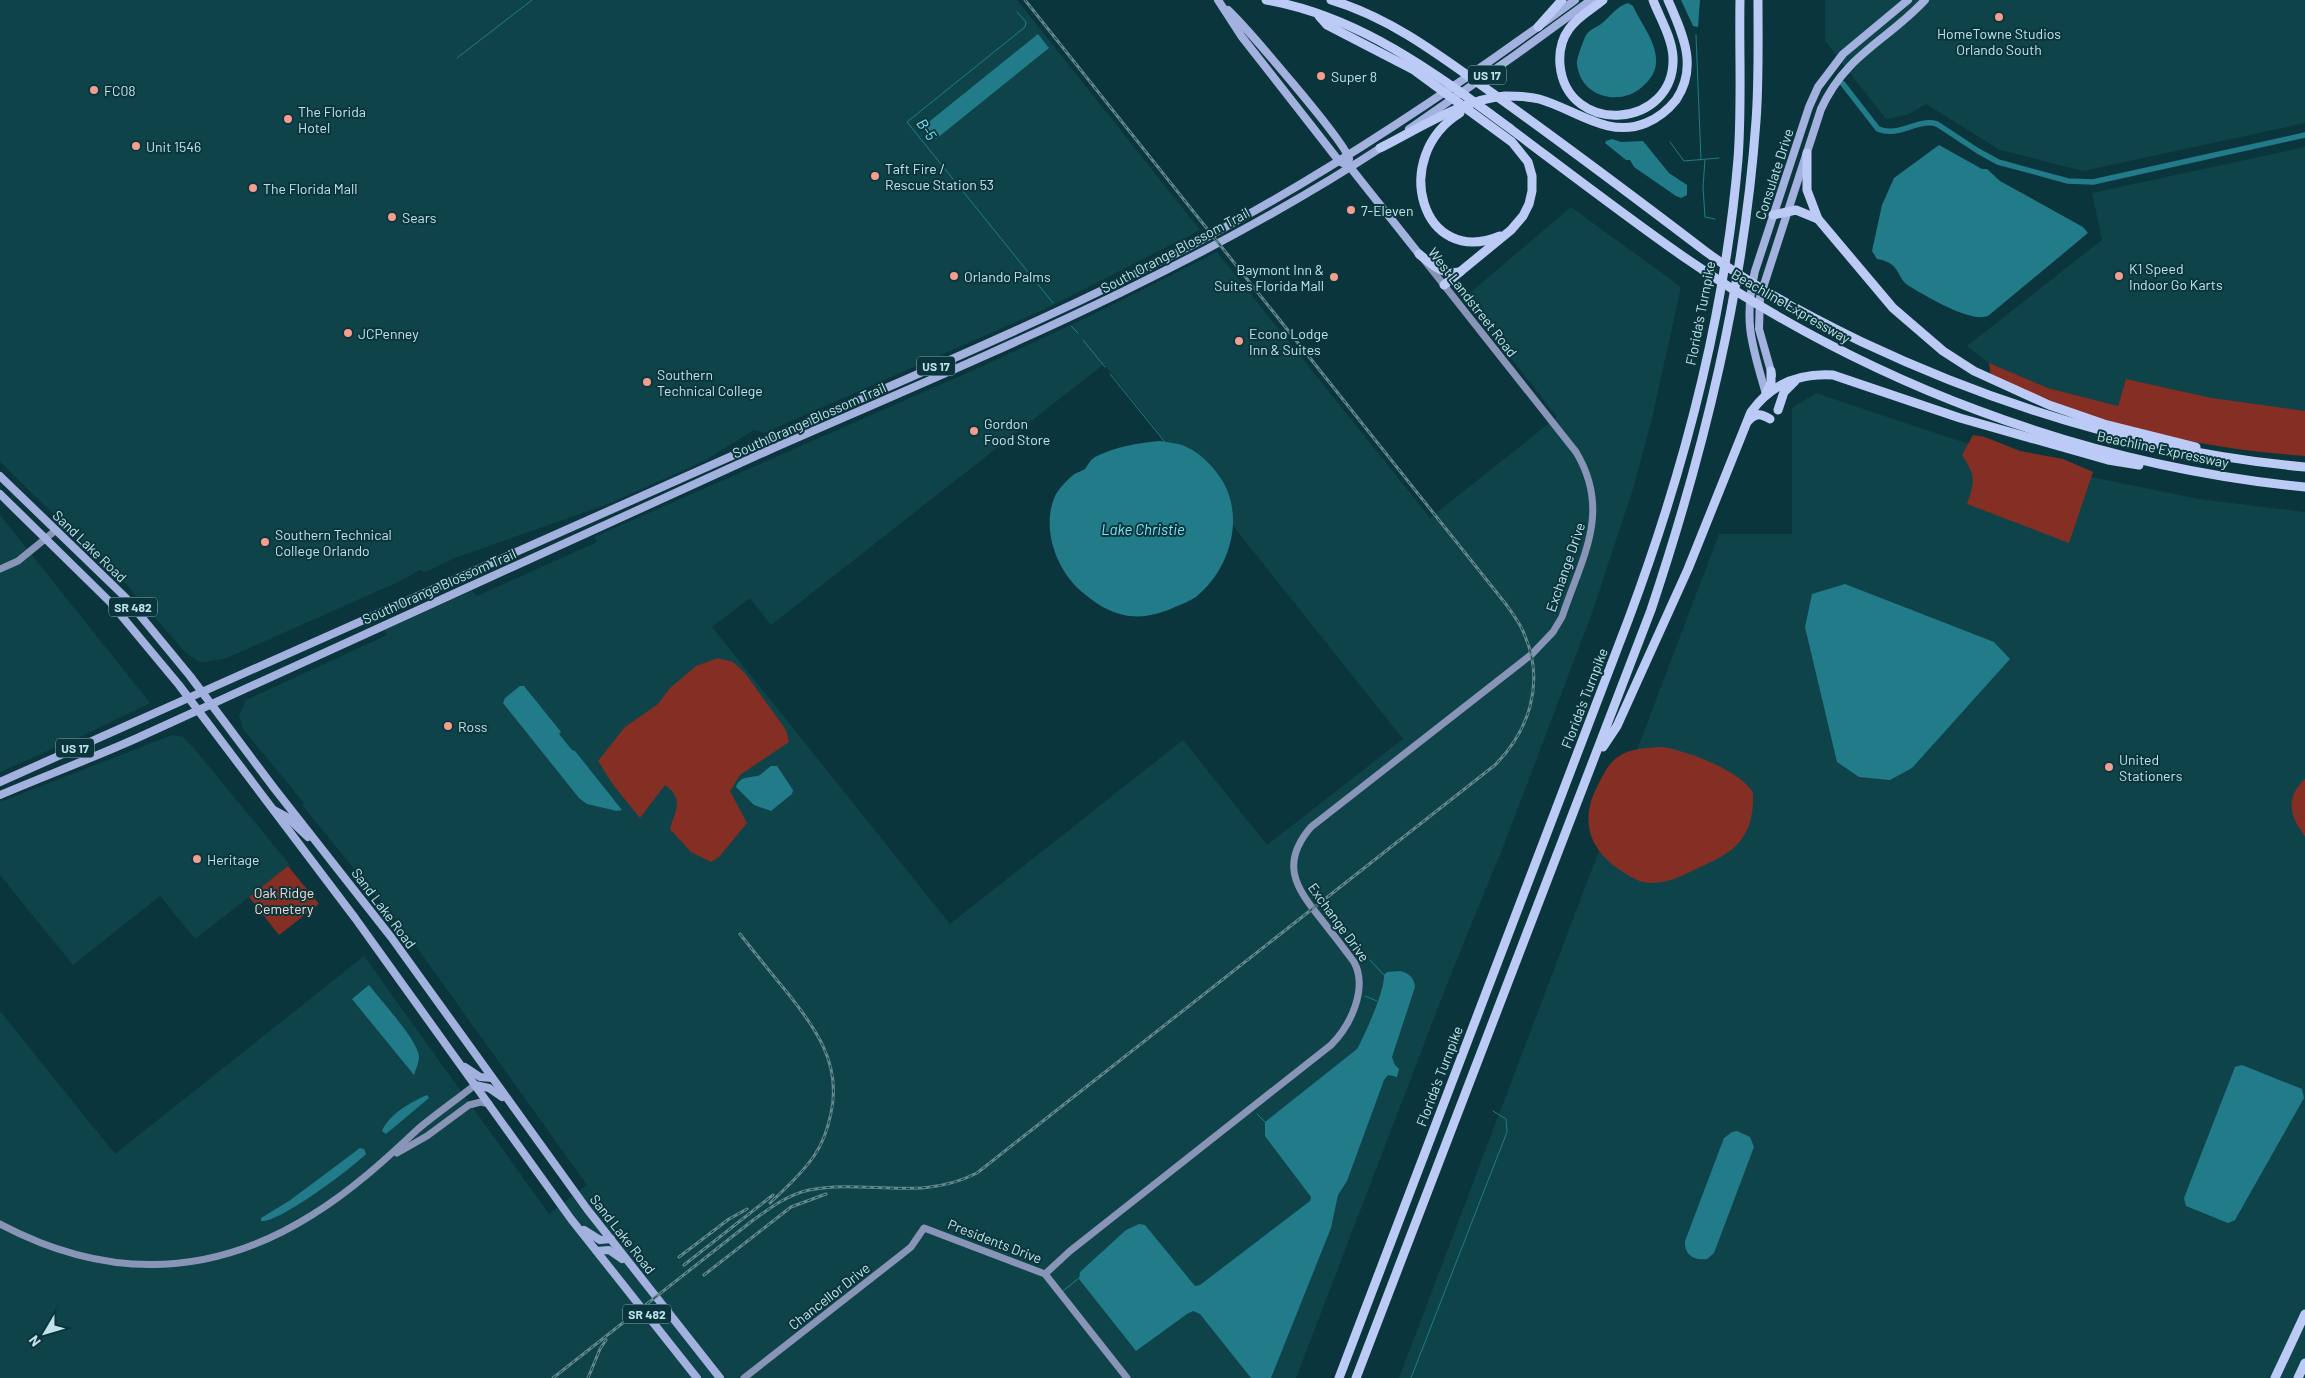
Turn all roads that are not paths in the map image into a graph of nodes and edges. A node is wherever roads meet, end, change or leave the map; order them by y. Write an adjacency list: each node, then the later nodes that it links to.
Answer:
1 (1266, 0): 15 (highway)
2 (1332, 0): 39 (highway, Beachline Expressway)
3 (1562, 0): 14 (highway)
4 (1575, 0): 14 (main road, South Orange Blossom Trail / US 17)
5 (1591, 0): 17 (main road, South Orange Blossom Trail / US 17)
6 (1604, 0): 7 (highway)
7 (1653, 0)
8 (1668, 0): 16 (highway)
9 (1740, 0): 76 (highway, Florida's Turnpike)
10 (1758, 0): 52 (highway)
11 (1908, 0): 23 (main road, Consulate Drive)
12 (1925, 0): 18 (main road, Consulate Drive)
13 (1218, 1): 19 (main road, West Landstreet Road); 20 (main road, West Landstreet Road)
14 (1538, 27): 19 (main road, South Orange Blossom Trail / US 17)
15 (1418, 68): 25 (highway); 40 (highway, Beachline Expressway)
16 (1562, 109): 17 (highway); 25 (highway)
17 (1380, 148): 21 (main road, South Orange Blossom Trail / US 17)
18 (1806, 153): 22 (main road, Consulate Drive); 24 (highway)
19 (1348, 155): 20 (main road, South Orange Blossom Trail / US 17); 21 (main road, West Landstreet Road)
20 (1339, 161): 21 (main road, West Landstreet Road); 27 (main road, South Orange Blossom Trail / US 17)
21 (1350, 167): 26 (main road, West Landstreet Road); 29 (main road, South Orange Blossom Trail / US 17)
22 (1788, 211): 23 (highway); 24 (highway); 33 (main road, Consulate Drive)
23 (1773, 215): 31 (main road, Consulate Drive)
24 (1818, 219): 39 (highway)
25 (1507, 232): 28 (highway)
26 (1419, 254): 28 (highway); 30 (street, West Landstreet Road)
27 (1170, 256): 29 (main road); 48 (main road, South Orange Blossom Trail / US 17)
28 (1461, 272): 30 (highway)
29 (1154, 277): 50 (main road, South Orange Blossom Trail / US 17)
30 (1444, 285): 38 (street, West Landstreet Road)
31 (1750, 319): 33 (main road); 34 (main road, Consulate Drive)
32 (1803, 377): 33 (highway); 35 (highway); 40 (highway)
33 (1775, 380): 34 (highway)
34 (1766, 394): 37 (highway)
35 (1778, 410)
36 (1770, 419): 37 (highway)
37 (1746, 423): 52 (highway)
38 (1576, 452): 69 (street, Exchange Drive)
39 (2224, 457): 41 (highway, Beachline Expressway)
40 (2155, 464): 43 (highway, Beachline Expressway)
41 (2305, 467)
42 (0, 476): 45 (main road, Sand Lake Road / SR 482)
43 (2305, 487)
44 (0, 494): 46 (main road, Sand Lake Road / SR 482)
45 (56, 530): 46 (street); 48 (main road, Sand Lake Road / SR 482)
46 (46, 538): 47 (street); 49 (main road, Sand Lake Road / SR 482)
47 (0, 569)
48 (203, 691): 49 (main road, South Orange Blossom Trail / US 17); 50 (main road, Sand Lake Road / SR 482)
49 (188, 698): 51 (main road, Sand Lake Road / SR 482); 53 (main road, South Orange Blossom Trail / US 17)
50 (212, 704): 51 (main road, South Orange Blossom Trail / US 17); 56 (main road, Sand Lake Road / SR 482)
51 (198, 710): 54 (main road, South Orange Blossom Trail / US 17); 55 (main road, Sand Lake Road / SR 482)
52 (1593, 762): 77 (highway)
53 (0, 782)
54 (0, 795)
55 (272, 809): 56 (main road); 57 (main road, Sand Lake Road / SR 482)
56 (331, 859): 58 (main road, Sand Lake Road / SR 482)
57 (457, 1060): 58 (main road); 59 (main road, Sand Lake Road / SR 482)
58 (492, 1078): 61 (main road, Sand Lake Road / SR 482)
59 (475, 1085): 60 (main road, Sand Lake Road / SR 482); 61 (main road); 62 (street)
60 (489, 1104): 62 (street); 63 (main road, Sand Lake Road / SR 482)
61 (517, 1113): 66 (main road, Sand Lake Road / SR 482)
62 (386, 1160): 64 (street)
63 (572, 1219): 66 (main road); 67 (main road, Sand Lake Road / SR 482)
64 (0, 1224)
65 (924, 1228): 69 (street, Presidents Drive); 74 (street, Chancellor Drive)
66 (611, 1239): 68 (main road, Sand Lake Road / SR 482)
67 (597, 1251): 68 (main road); 72 (main road, Sand Lake Road / SR 482)
68 (636, 1272): 73 (main road, Sand Lake Road / SR 482)
69 (1045, 1274): 75 (street, Presidents Drive)
70 (2305, 1314): 78 (highway)
71 (2305, 1363): 79 (highway)
72 (697, 1378)
73 (720, 1378)
74 (744, 1378)
75 (1127, 1378)
76 (1339, 1378)
77 (1356, 1378)
78 (2276, 1378)
79 (2298, 1378)

